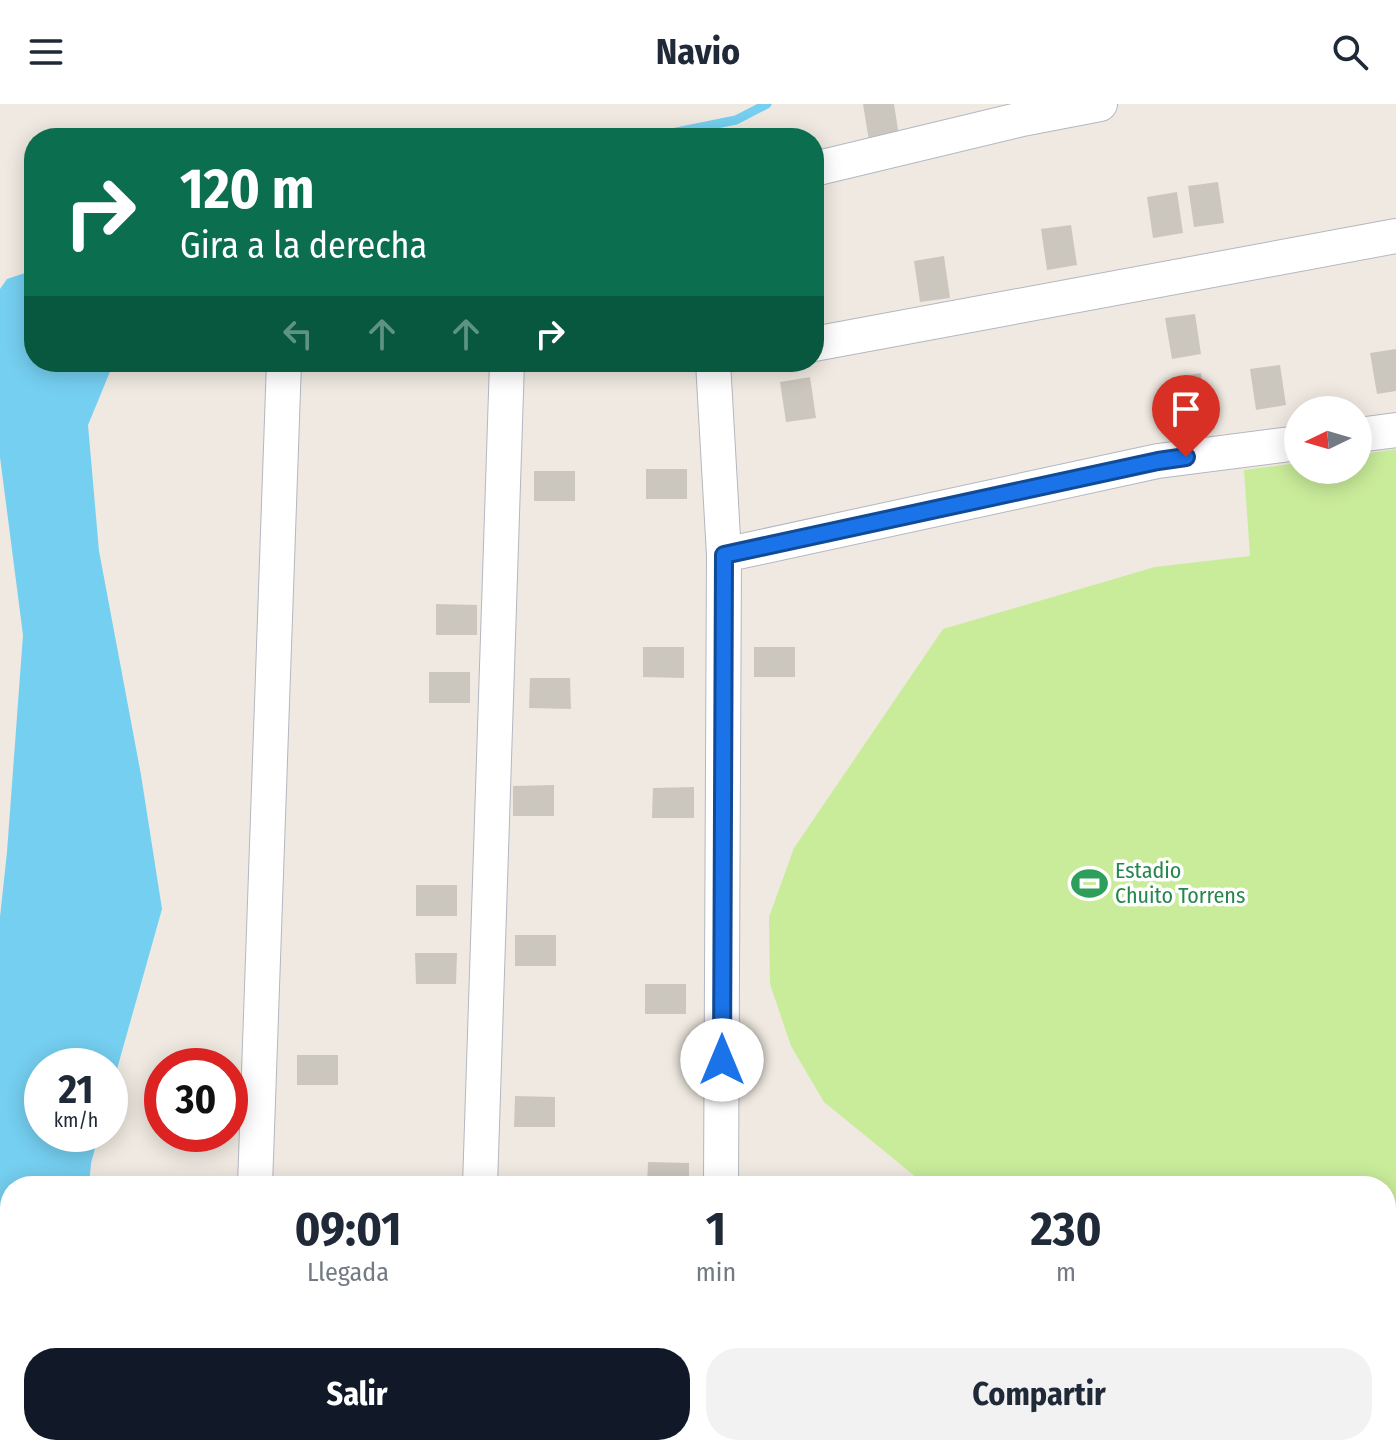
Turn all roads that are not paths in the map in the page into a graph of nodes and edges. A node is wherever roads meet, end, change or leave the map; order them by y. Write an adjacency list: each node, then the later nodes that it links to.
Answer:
1 (1100, 104): 2 (street)
2 (824, 167)
3 (1396, 236): 4 (street)
4 (824, 342)
5 (284, 372): 12 (street)
6 (507, 372): 13 (street)
7 (716, 372): 11 (street)
8 (1396, 430): 9 (street)
9 (1372, 433)
10 (1284, 445): 11 (street)
11 (724, 555): 14 (street)
12 (255, 1176)
13 (480, 1176)
14 (721, 1176)

